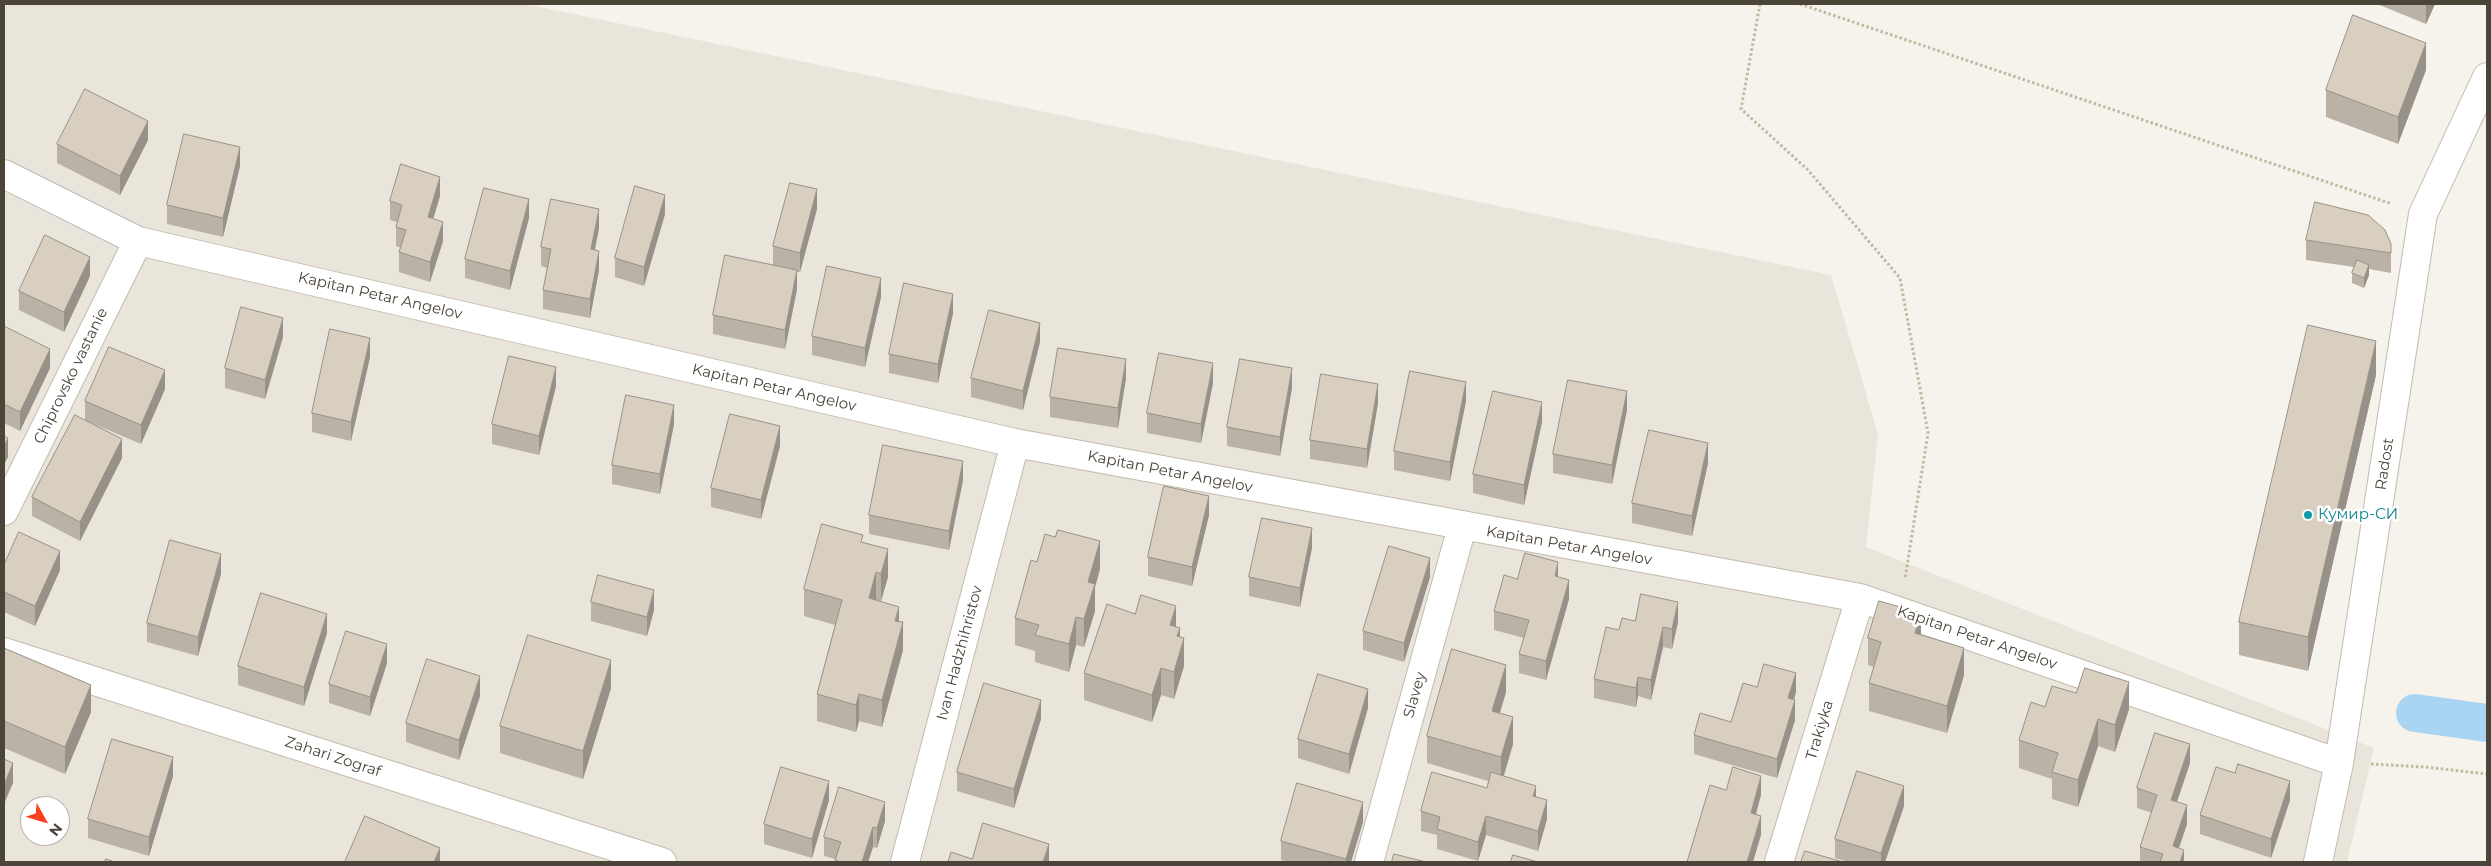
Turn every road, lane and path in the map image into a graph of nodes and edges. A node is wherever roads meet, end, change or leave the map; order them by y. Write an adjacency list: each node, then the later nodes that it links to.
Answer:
1 (1760, 4): 11 (path)
2 (1800, 4): 5 (path)
3 (2487, 77): 5 (street, Radost)
4 (4, 174): 6 (street, Kapitan Petar Angelov)
5 (2423, 214): 13 (street, Radost)
6 (138, 240): 7 (street, Kapitan Petar Angelov); 8 (street, Chiprovsko vastanie)
7 (1015, 443): 9 (street, Kapitan Petar Angelov); 16 (street, Ivan Hadzhihristov)
8 (4, 511)
9 (1462, 527): 10 (street, Kapitan Petar Angelov); 17 (street, Slavey)
10 (1860, 598): 11 (street, Kapitan Petar Angelov); 18 (street, Trakiyka)
11 (1900, 612): 13 (street, Kapitan Petar Angelov)
12 (4, 652): 15 (street, Zahari Zograf)
13 (2339, 763): 14 (path); 19 (street, Radost)
14 (2487, 774)
15 (662, 862)
16 (905, 862)
17 (1369, 862)
18 (1780, 862)
19 (2318, 862)

